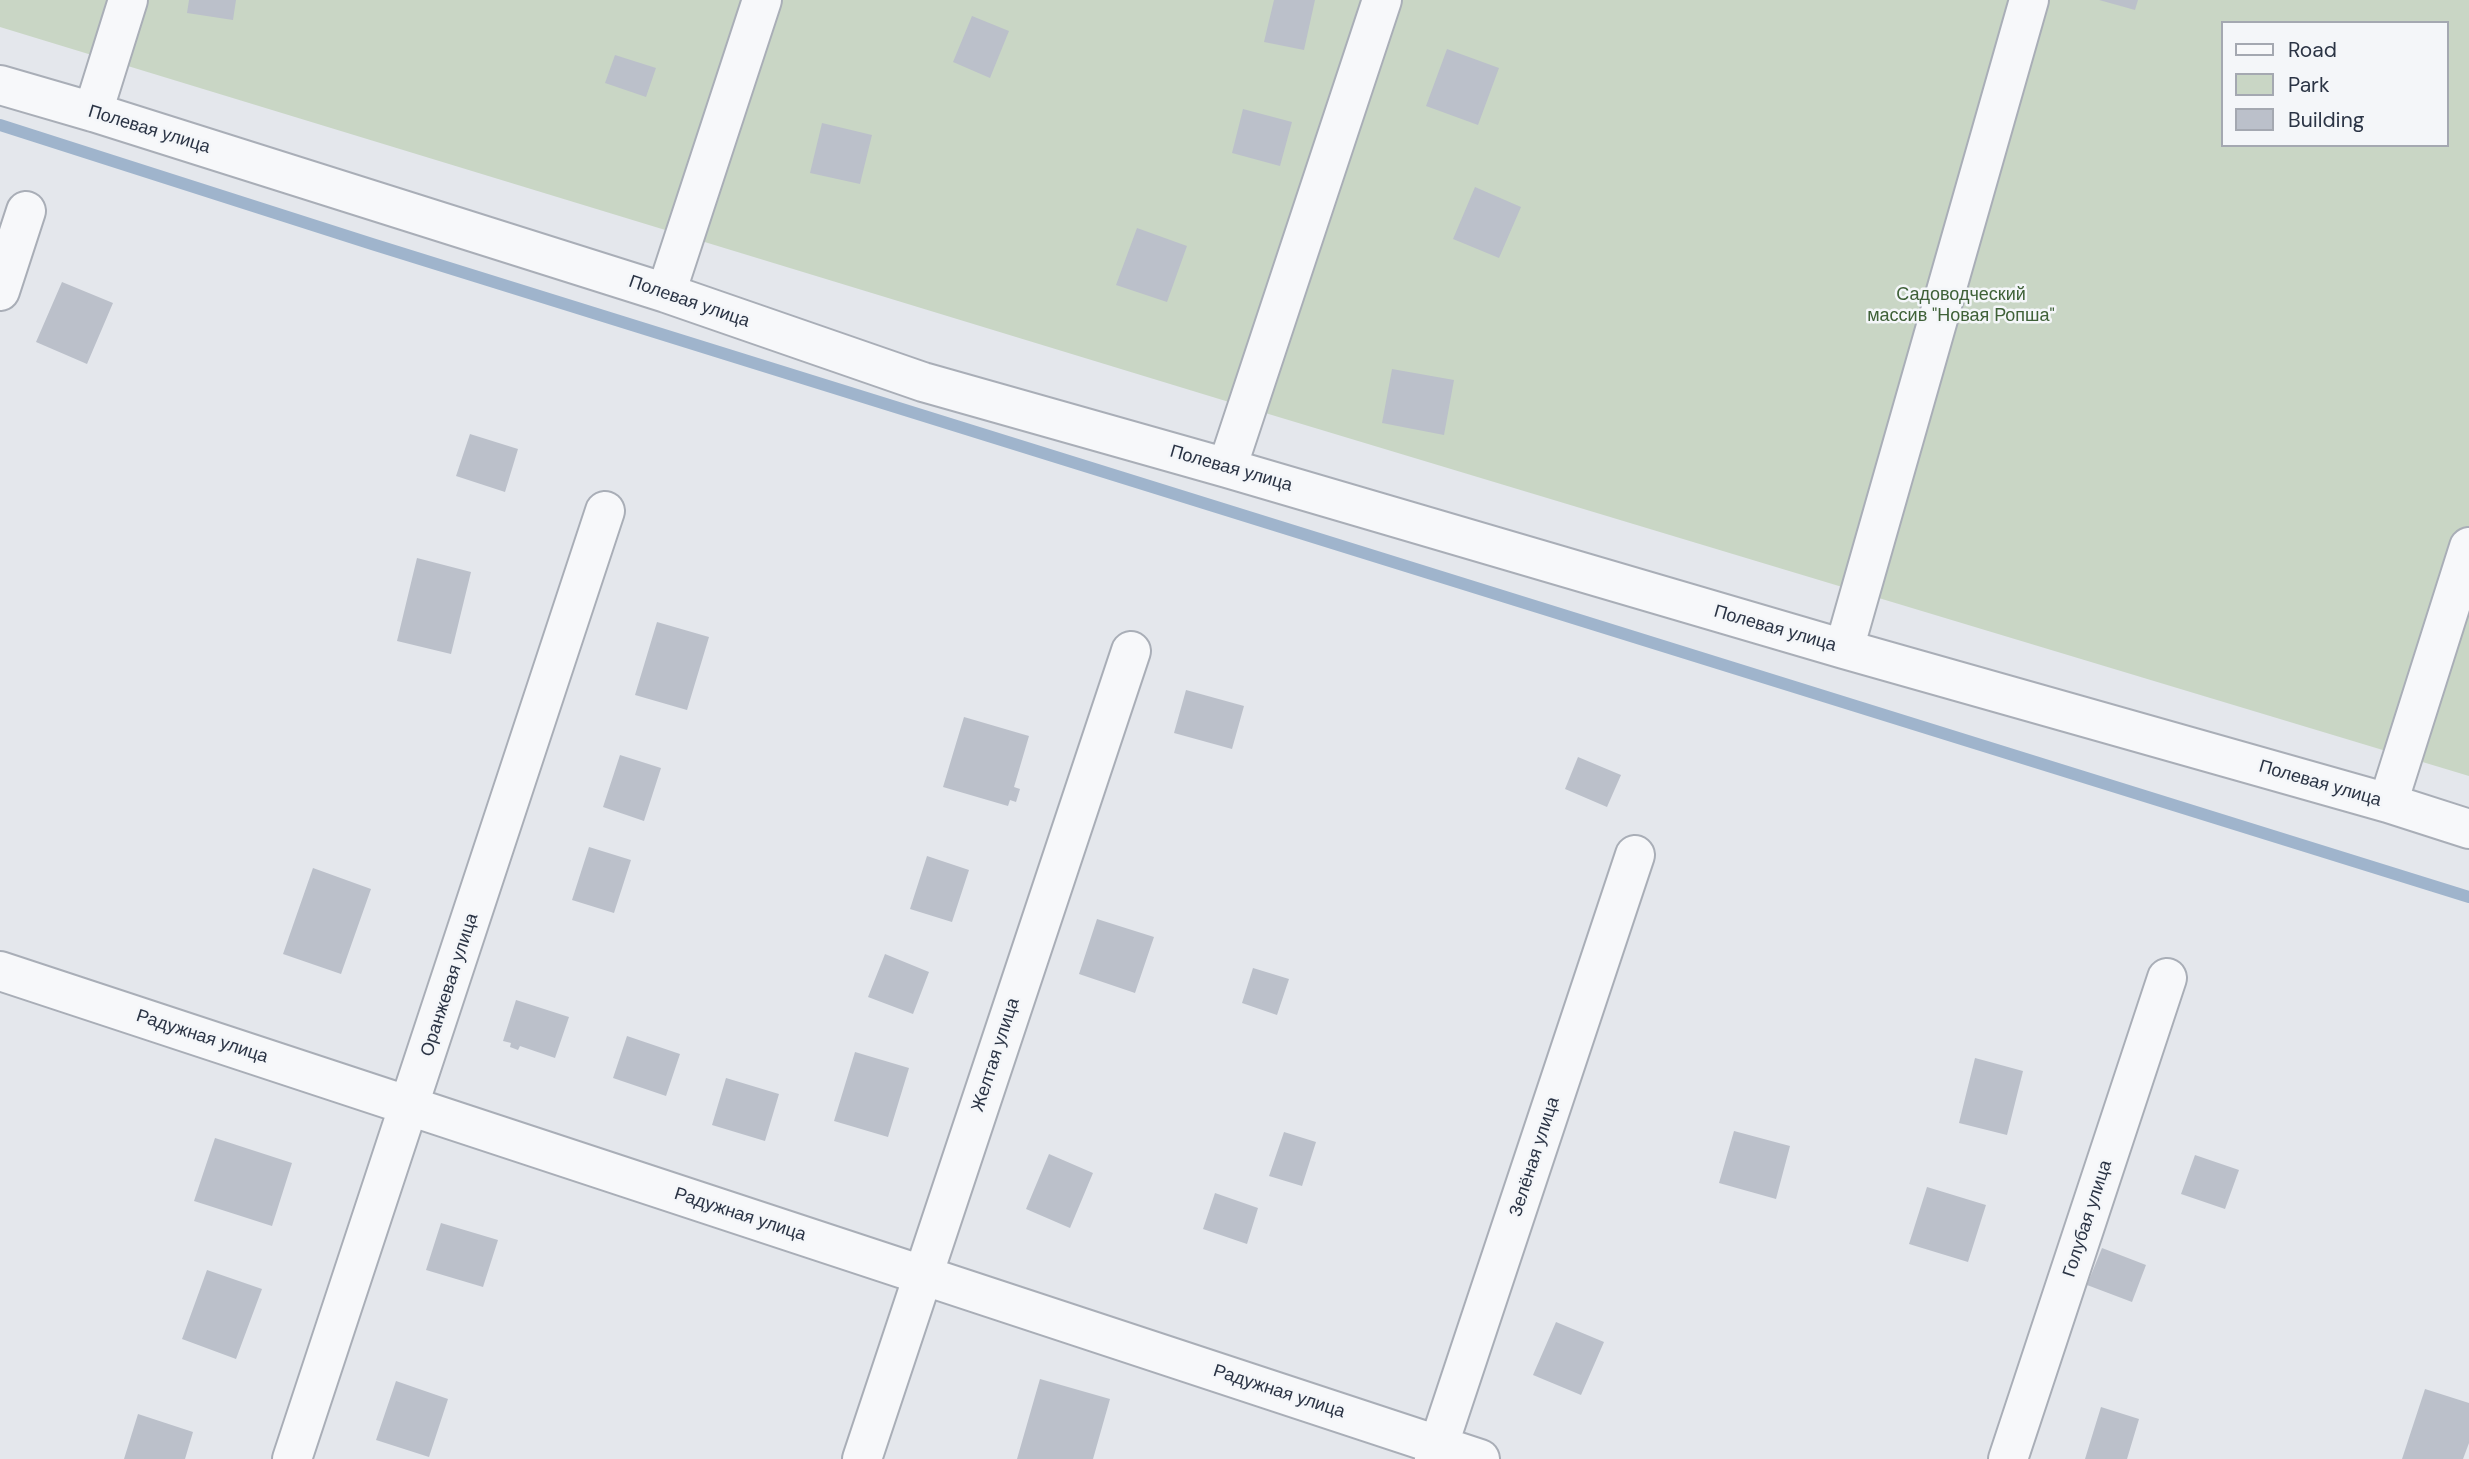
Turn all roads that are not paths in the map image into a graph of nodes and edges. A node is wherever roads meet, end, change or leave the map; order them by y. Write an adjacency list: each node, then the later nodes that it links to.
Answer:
1 (128, 0): 6 (street)
2 (762, 0): 9 (street)
3 (1382, 0): 10 (street)
4 (2029, 0): 13 (street)
5 (0, 85): 6 (street, Полевая улица)
6 (93, 112): 9 (street, Полевая улица)
7 (26, 211): 8 (street)
8 (0, 291)
9 (666, 293): 10 (street, Полевая улица)
10 (1227, 468): 13 (street, Полевая улица)
11 (606, 511): 20 (street, Оранжевая улица)
12 (2469, 547): 15 (street)
13 (1844, 649): 15 (street, Полевая улица)
14 (1131, 650): 21 (street, Желтая улица)
15 (2388, 803): 16 (street, Полевая улица)
16 (2469, 829)
17 (1634, 855): 22 (street, Зелёная улица)
18 (0, 971): 20 (street, Радужная улица)
19 (2167, 978): 26 (street, Голубая улица)
20 (410, 1106): 21 (street, Радужная улица); 23 (street, Оранжевая улица)
21 (923, 1275): 22 (street, Радужная улица); 24 (street, Желтая улица)
22 (1437, 1452): 25 (street, Радужная улица)
23 (292, 1459)
24 (862, 1459)
25 (1480, 1459)
26 (2008, 1459)

